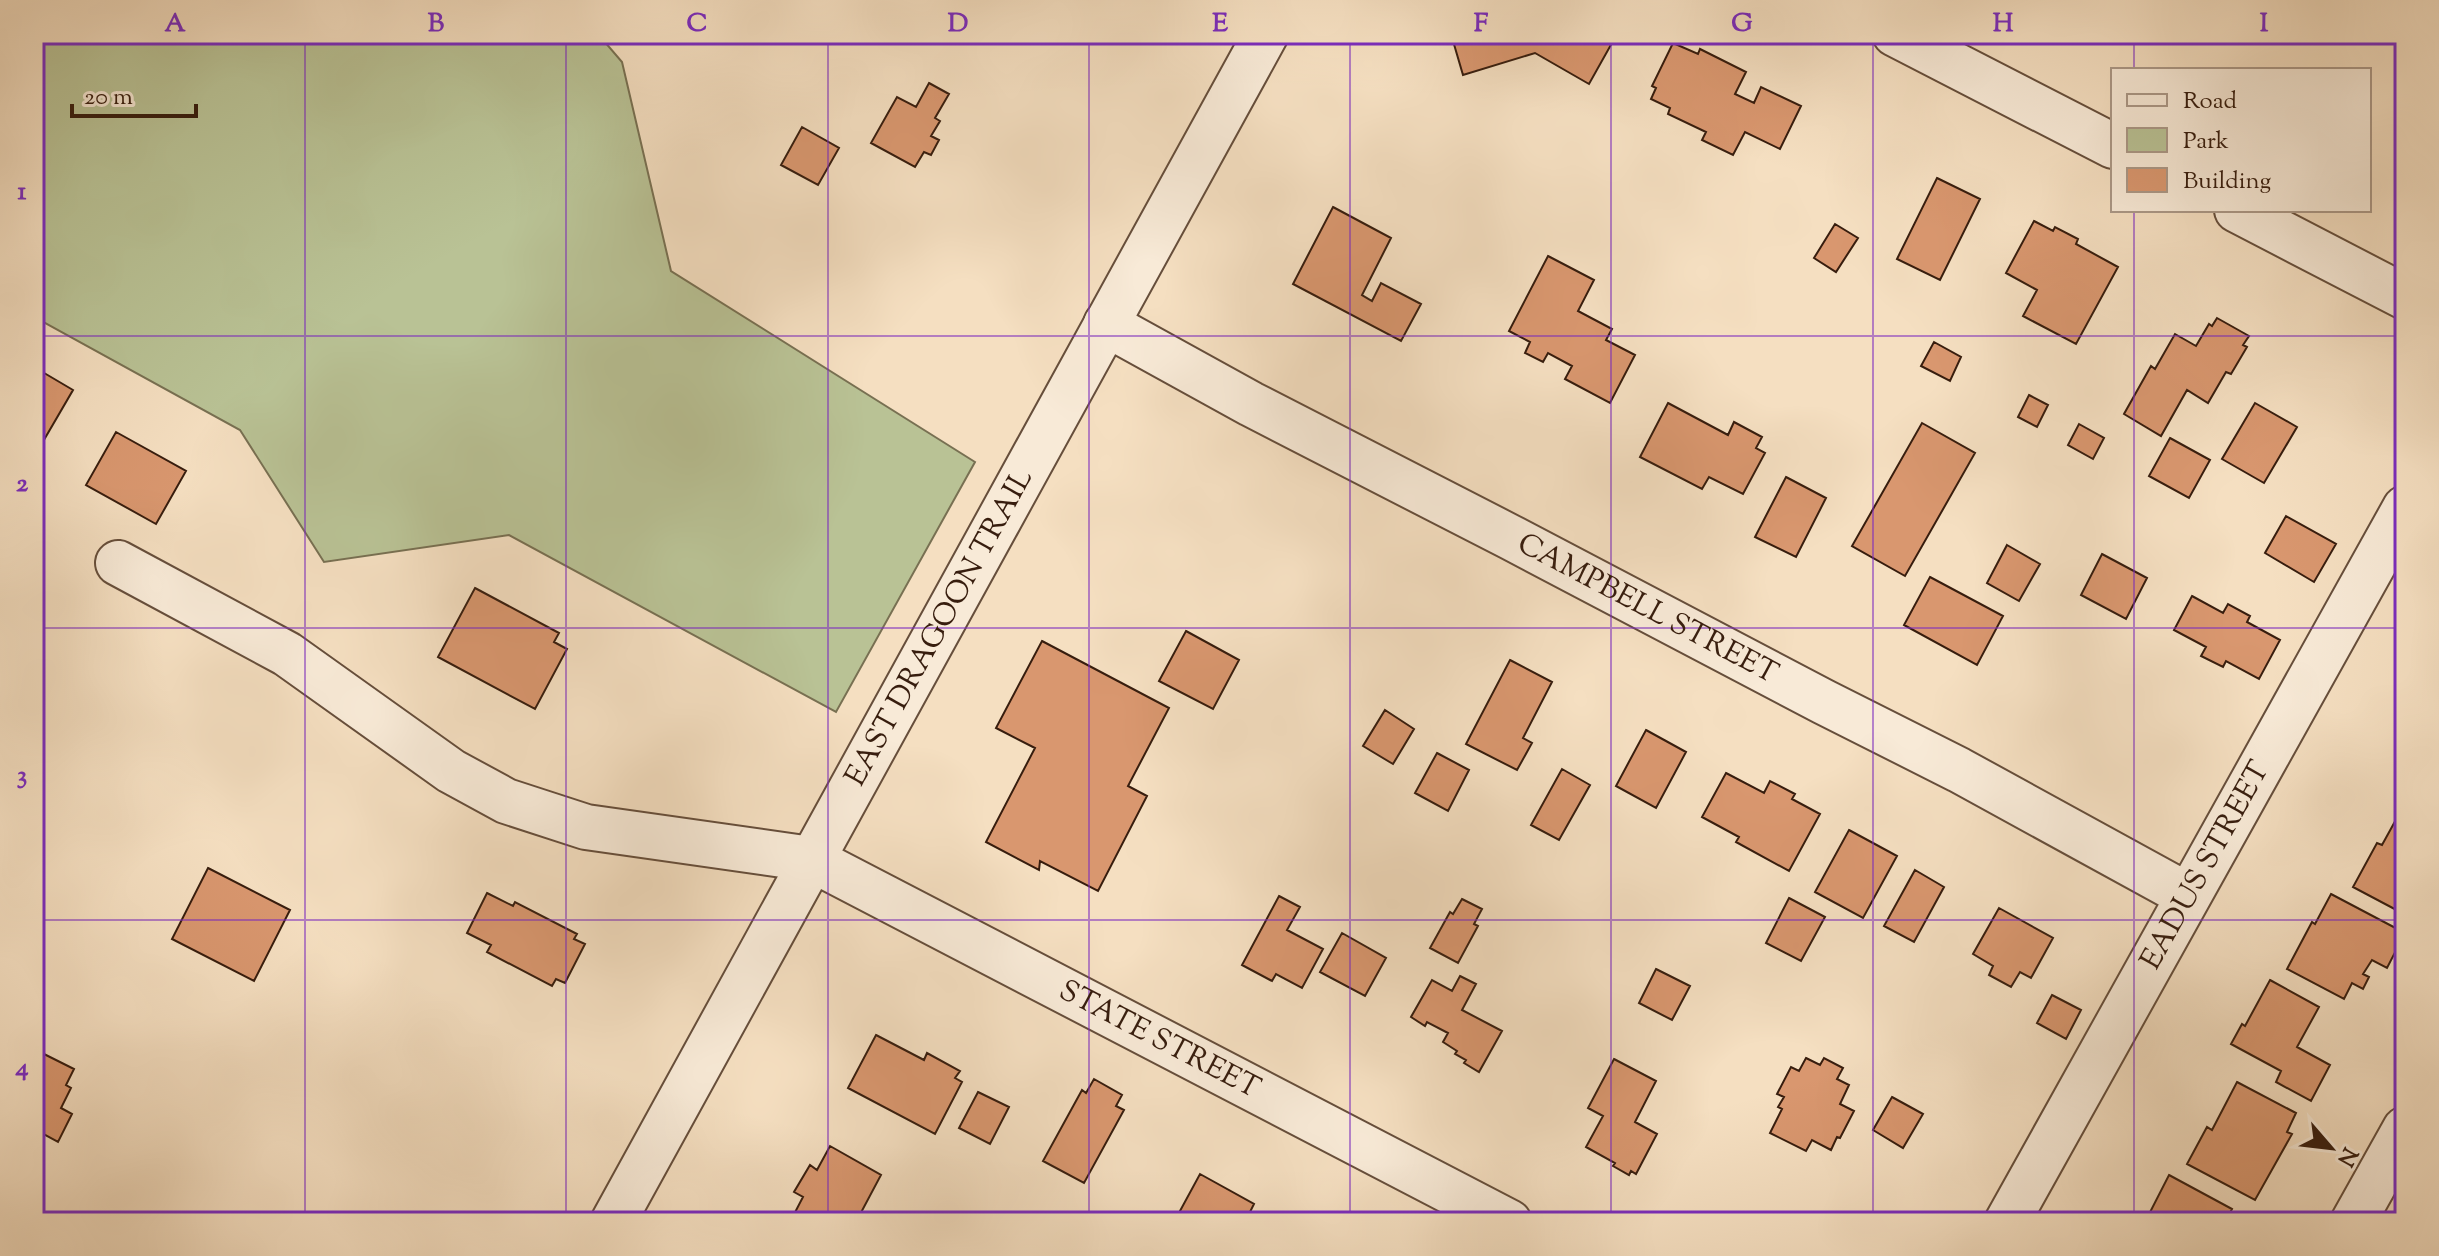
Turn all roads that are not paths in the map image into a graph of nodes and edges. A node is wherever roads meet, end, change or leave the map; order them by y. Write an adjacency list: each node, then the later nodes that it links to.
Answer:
1 (1266, 34): 6 (street, EAST DRAGOON TRAIL)
2 (1895, 34): 3 (street)
3 (2111, 145)
4 (2241, 212): 5 (street)
5 (2405, 297)
6 (1106, 324): 9 (street, EAST DRAGOON TRAIL); 10 (street, CAMPBELL STREET)
7 (2405, 508): 10 (street, EADUS STREET)
8 (118, 563): 9 (street, STATE STREET)
9 (811, 859): 12 (street, EAST DRAGOON TRAIL); 13 (street, STATE STREET)
10 (2187, 895): 14 (street, EADUS STREET)
11 (2405, 1129): 15 (street)
12 (613, 1222)
13 (1509, 1222)
14 (2007, 1222)
15 (2353, 1222)

